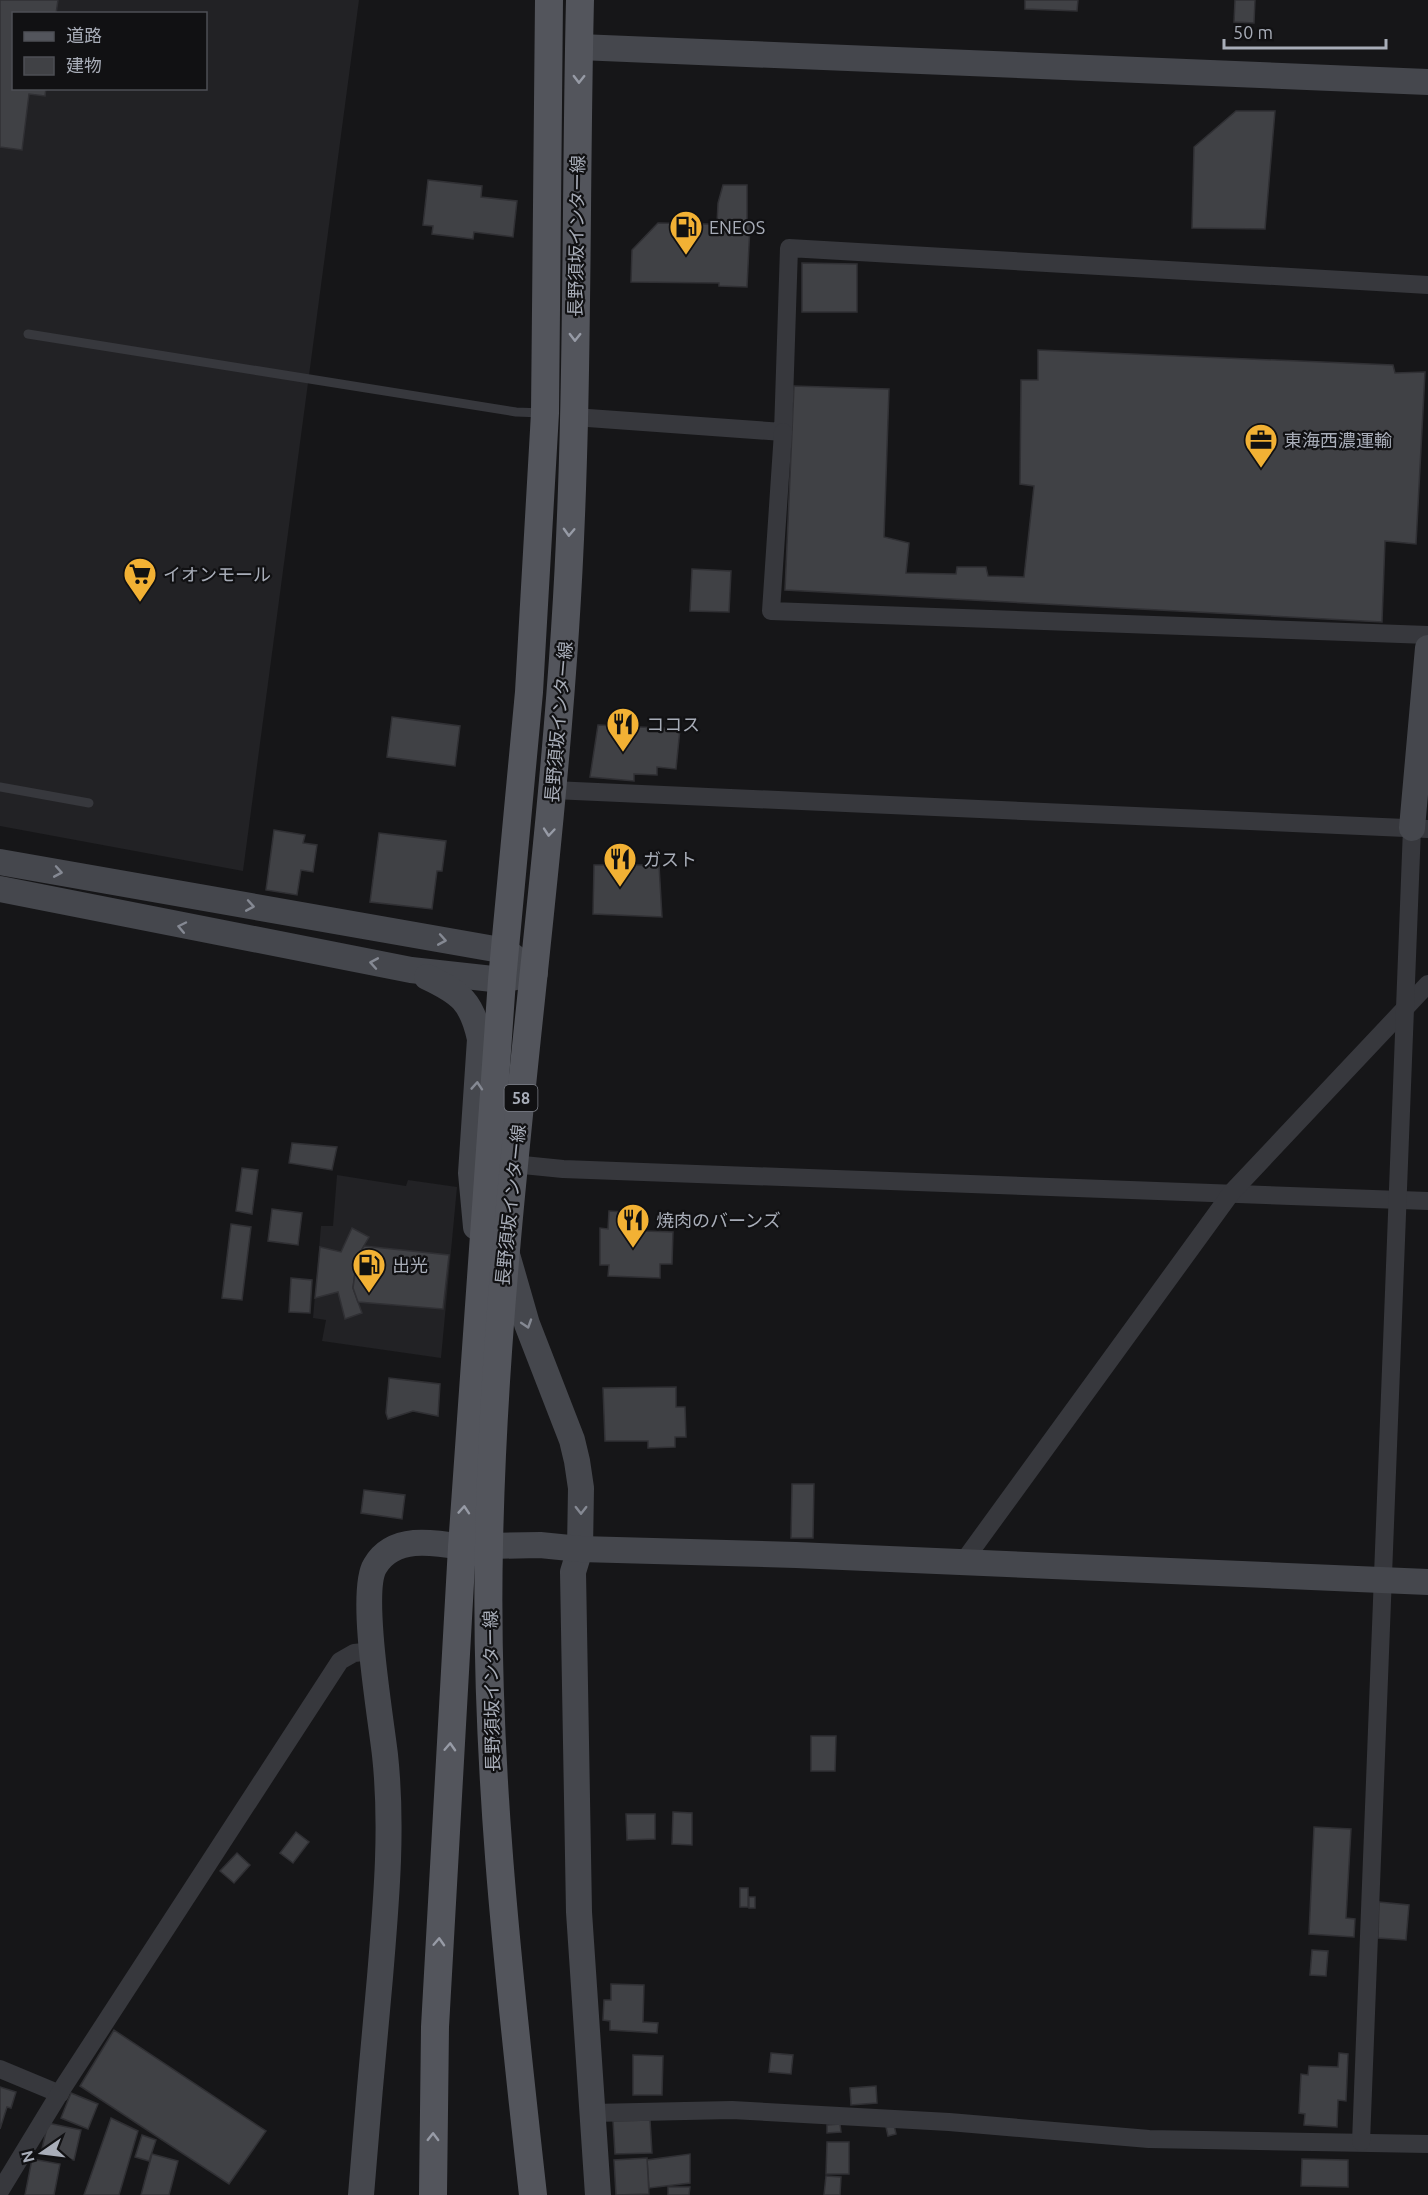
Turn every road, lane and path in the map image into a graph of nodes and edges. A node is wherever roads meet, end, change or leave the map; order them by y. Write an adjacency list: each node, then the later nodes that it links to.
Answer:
1 (549, 0): 7 (main road, 長野須坂インター線 / 58)
2 (580, 0): 3 (main road, 長野須坂インター線 / 58)
3 (579, 47): 4 (street); 8 (main road, 長野須坂インター線 / 58, one-way to 8)
4 (1428, 82)
5 (1428, 285): 9 (street)
6 (28, 334): 7 (lane)
7 (545, 413): 18 (main road, 長野須坂インター線 / 58)
8 (574, 417): 9 (street); 13 (main road, 長野須坂インター線 / 58, one-way to 13)
9 (783, 432): 10 (street)
10 (1428, 636)
11 (1428, 648): 15 (street)
12 (0, 787): 14 (lane)
13 (553, 790): 15 (street); 20 (main road, 長野須坂インター線 / 58, one-way to 20)
14 (89, 803)
15 (1420, 828): 23 (street)
16 (0, 862): 18 (street, one-way to 18)
17 (0, 889): 19 (street, one-way to 17)
18 (506, 951): 20 (street); 21 (main road, 長野須坂インター線 / 58)
19 (411, 970): 21 (street); 29 (street, one-way to 19)
20 (535, 973): 21 (street); 24 (main road, 長野須坂インター線 / 58)
21 (502, 980): 29 (main road, 長野須坂インター線 / 58)
22 (1428, 984): 23 (street)
23 (1403, 1010): 25 (street); 26 (street)
24 (513, 1164): 25 (street); 28 (main road, 長野須坂インター線 / 58)
25 (1232, 1192): 26 (street); 32 (street)
26 (1399, 1200): 27 (street); 33 (street)
27 (1428, 1201)
28 (505, 1248): 30 (main road, 長野須坂インター線 / 58); 31 (street, one-way to 31)
29 (481, 1269): 30 (main road, 長野須坂インター線 / 58, one-way to 29)
30 (475, 1546): 31 (street); 35 (street); 43 (main road, 長野須坂インター線 / 58, one-way to 30); 44 (main road, 長野須坂インター線 / 58)
31 (580, 1549): 32 (street); 38 (street)
32 (963, 1562): 33 (street)
33 (1382, 1580): 34 (street); 39 (street)
34 (1428, 1582)
35 (374, 1651): 37 (street); 42 (street)
36 (0, 2069): 37 (street)
37 (60, 2094): 41 (street)
38 (592, 2114): 39 (street); 45 (street)
39 (1361, 2142): 40 (street)
40 (1428, 2144)
41 (0, 2191)
42 (361, 2195)
43 (433, 2195)
44 (533, 2195)
45 (598, 2195)

